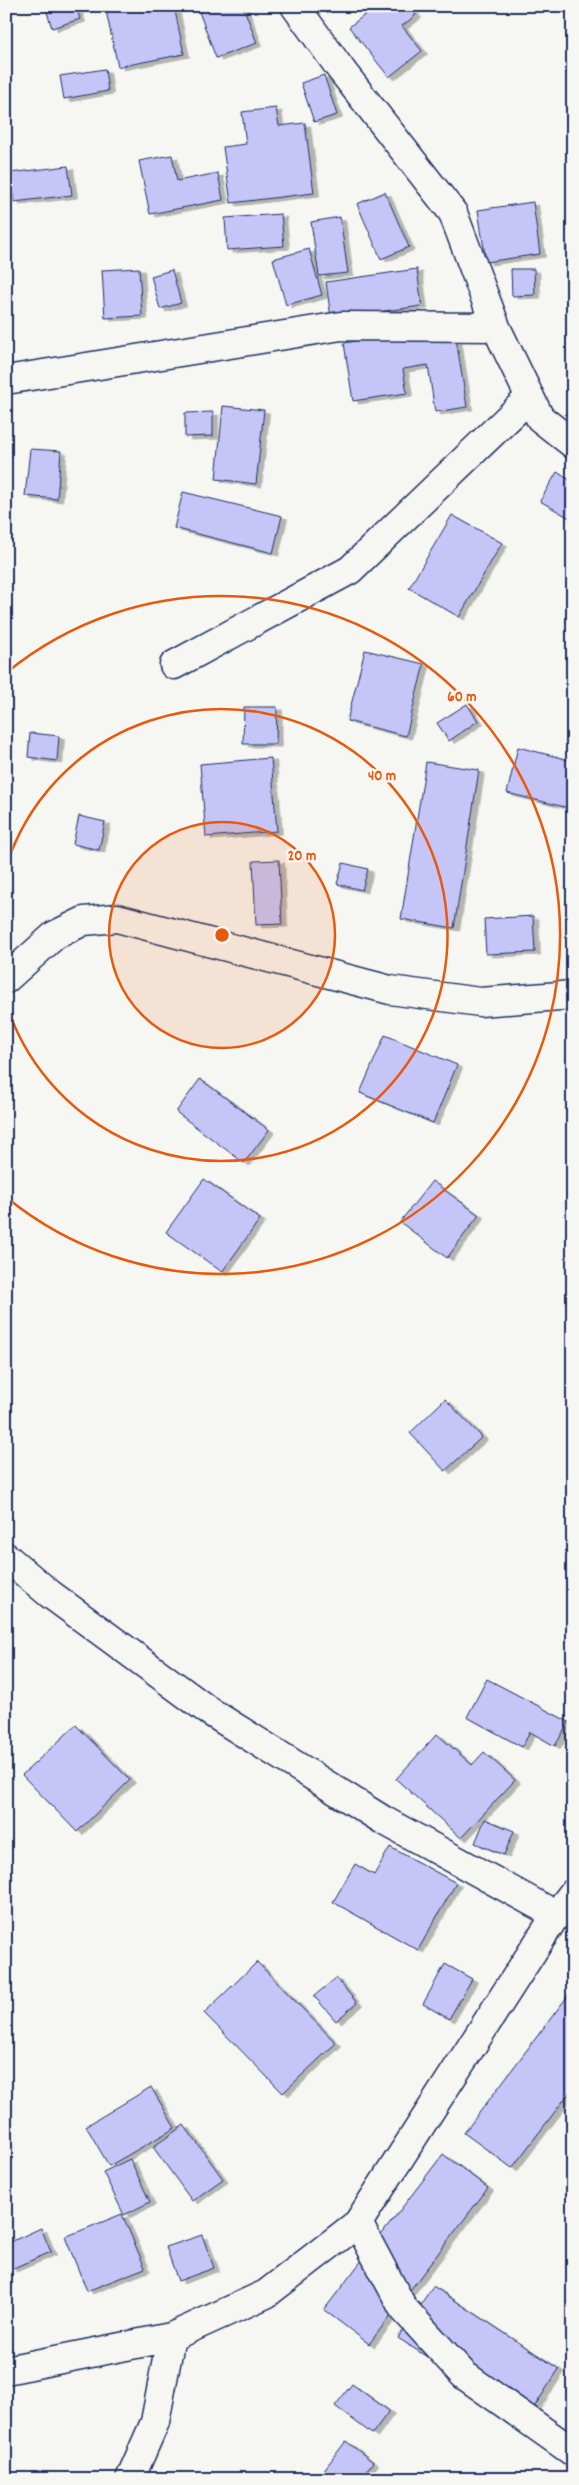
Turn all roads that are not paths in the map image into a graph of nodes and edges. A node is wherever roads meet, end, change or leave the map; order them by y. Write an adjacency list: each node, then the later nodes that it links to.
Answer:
1 (295, 6): 2 (street)
2 (496, 327): 3 (street); 4 (street)
3 (6, 380)
4 (530, 397): 5 (street); 6 (street)
5 (573, 444)
6 (174, 665)
7 (6, 979): 8 (street)
8 (573, 996)
9 (6, 1557): 11 (street)
10 (573, 1893): 11 (street)
11 (556, 1915): 12 (street)
12 (358, 2223): 13 (street); 15 (street)
13 (171, 2337): 14 (street); 16 (street)
14 (6, 2370)
15 (573, 2452)
16 (130, 2479)

